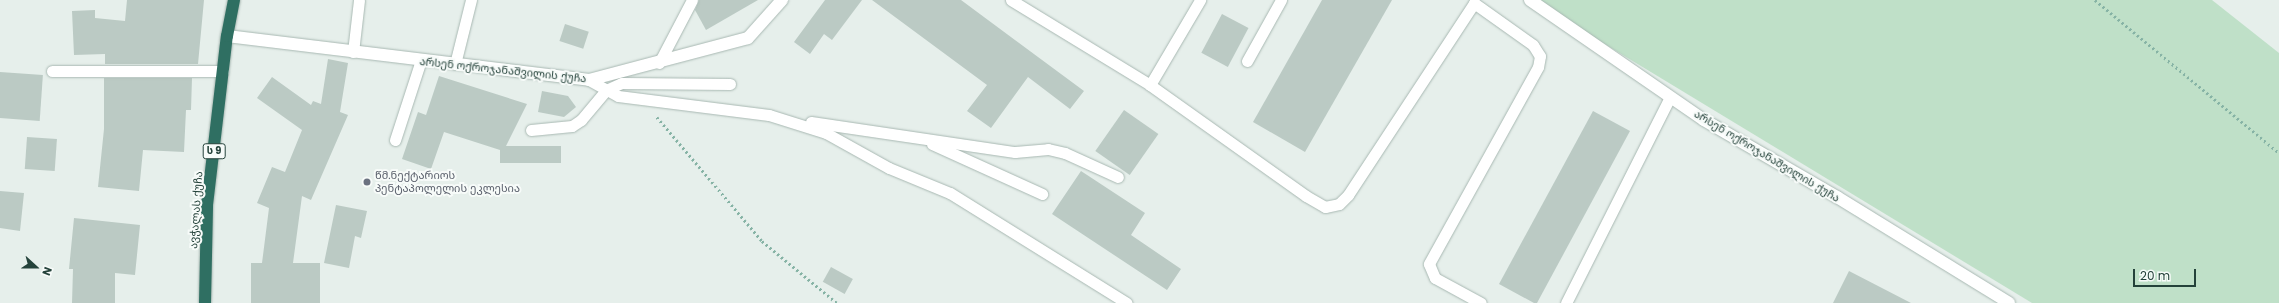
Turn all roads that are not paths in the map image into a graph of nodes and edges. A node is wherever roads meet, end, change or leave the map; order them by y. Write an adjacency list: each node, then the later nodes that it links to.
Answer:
1 (234, 0): 11 (highway, ავჭალას ქუჩა / ს 9)
2 (359, 0): 12 (lane)
3 (471, 0): 16 (lane)
4 (692, 0): 15 (lane)
5 (782, 0): 15 (street, არსენ ოქროჯანაშვილის ქუჩა)
6 (1011, 0): 21 (lane)
7 (1200, 0): 21 (lane)
8 (1281, 0): 14 (lane)
9 (1530, 0): 23 (street, არსენ ოქროჯანაშვილის ქუჩა)
10 (1472, 2): 21 (lane); 32 (lane)
11 (227, 36): 12 (street, არსენ ოქროჯანაშვილის ქუჩა); 18 (highway, ავჭალას ქუჩა / ს 9)
12 (353, 52): 13 (street, არსენ ოქროჯანაშვილის ქუჩა)
13 (421, 60): 16 (street, არსენ ოქროჯანაშვილის ქუჩა); 27 (lane)
14 (1247, 61)
15 (659, 63): 19 (street, არსენ ოქროჯანაშვილის ქუჩა)
16 (455, 64): 19 (street, არსენ ოქროჯანაშვილის ქუჩა)
17 (52, 70): 18 (lane)
18 (222, 71): 30 (highway, ავჭალას ქუჩა / ს 9)
19 (589, 80): 22 (lane)
20 (730, 84): 22 (lane)
21 (1150, 85)
22 (606, 90): 24 (lane); 25 (lane)
23 (1670, 97): 33 (lane); 34 (street, არსენ ოქროჯანაშვილის ქუჩა)
24 (769, 115): 26 (lane); 31 (lane)
25 (531, 130)
26 (921, 138): 28 (lane); 29 (lane)
27 (395, 140)
28 (1118, 177)
29 (1042, 194)
30 (205, 303)
31 (1128, 303)
32 (1481, 303)
33 (1566, 303)
34 (2009, 303)

